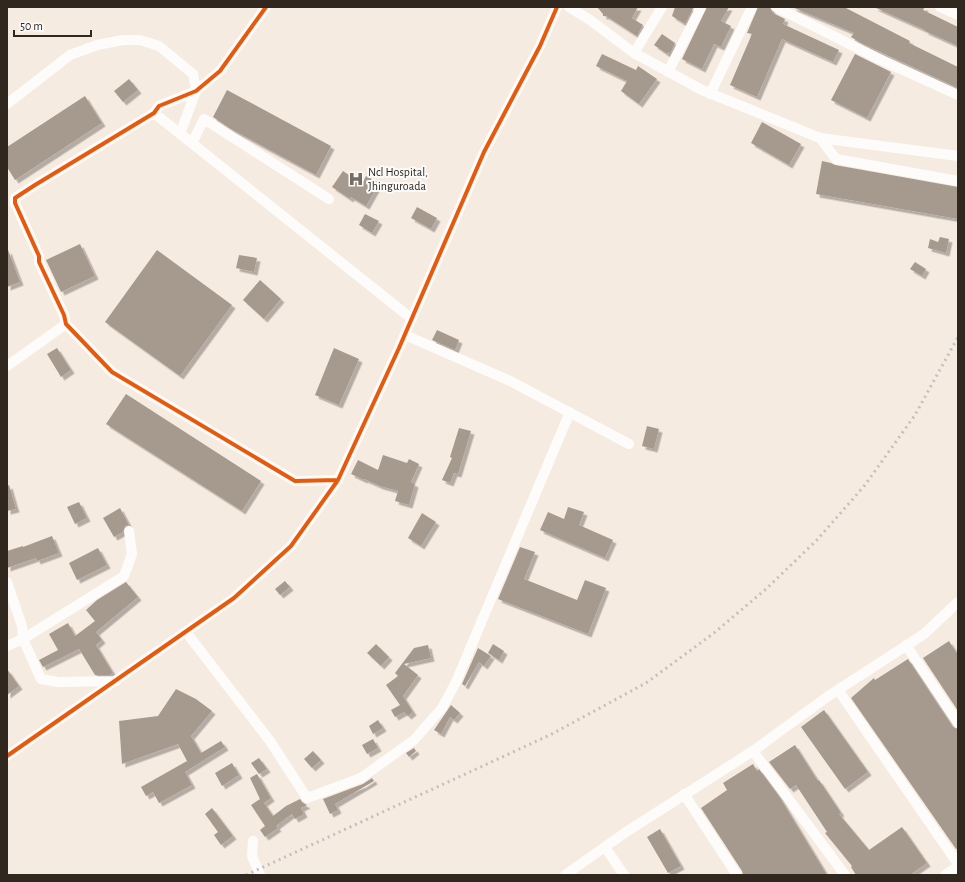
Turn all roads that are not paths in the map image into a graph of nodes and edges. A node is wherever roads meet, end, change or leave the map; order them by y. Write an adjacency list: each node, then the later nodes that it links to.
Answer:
1 (266, 7): 12 (street)
2 (557, 7): 23 (street)
3 (569, 7): 10 (street)
4 (662, 7): 10 (street)
5 (701, 7): 11 (street)
6 (752, 7): 13 (street)
7 (776, 7): 14 (street)
8 (940, 7): 9 (street)
9 (958, 15)
10 (634, 53): 11 (street)
11 (668, 72): 13 (street)
12 (196, 91): 15 (street); 16 (street); 17 (street)
13 (710, 94): 18 (street)
14 (958, 95)
15 (7, 104)
16 (154, 113): 17 (street); 24 (street)
17 (180, 134): 19 (street)
18 (820, 138): 20 (street); 21 (street)
19 (192, 144): 22 (street); 23 (street)
20 (958, 156)
21 (958, 181)
22 (329, 198)
23 (412, 319): 25 (street)
24 (66, 324): 26 (street); 29 (street)
25 (405, 335): 27 (street); 29 (street)
26 (7, 366)
27 (570, 412): 28 (street); 33 (street)
28 (629, 444)
29 (338, 480): 33 (street)
30 (129, 531): 34 (street)
31 (7, 582): 34 (street)
32 (958, 602): 35 (street)
33 (186, 632): 37 (street)
34 (23, 639): 36 (street); 37 (street)
35 (906, 645): 38 (street); 39 (street)
36 (7, 646)
37 (116, 681): 41 (street)
38 (838, 690): 40 (street); 45 (street)
39 (958, 723)
40 (753, 751): 42 (street); 50 (street)
41 (7, 756)
42 (684, 794): 44 (street); 49 (street)
43 (253, 841): 46 (street)
44 (605, 847): 47 (street); 48 (street)
45 (958, 865): 51 (street)
46 (260, 875)
47 (565, 875)
48 (624, 875)
49 (737, 875)
50 (845, 875)
51 (944, 875)

